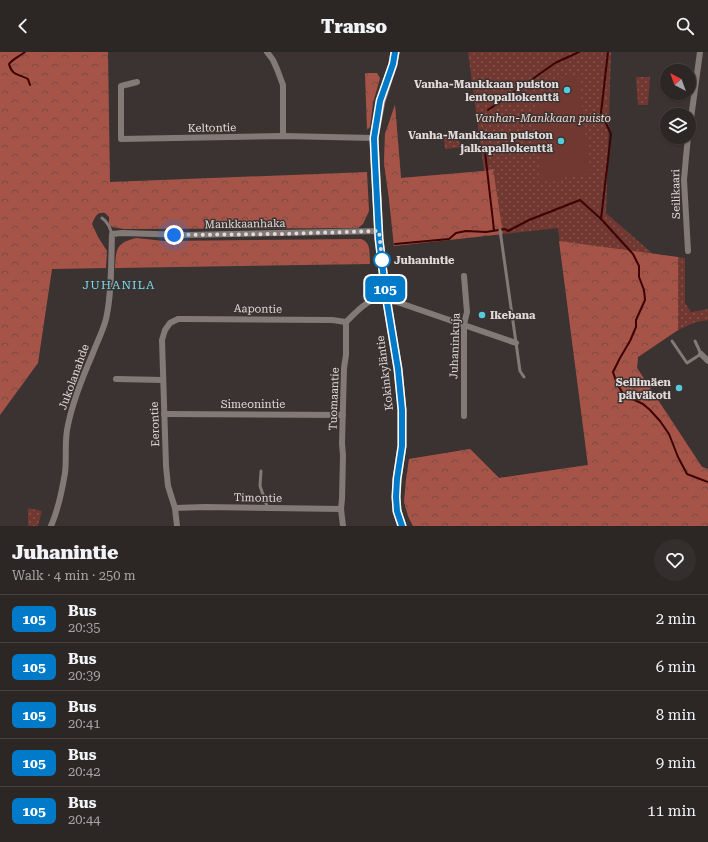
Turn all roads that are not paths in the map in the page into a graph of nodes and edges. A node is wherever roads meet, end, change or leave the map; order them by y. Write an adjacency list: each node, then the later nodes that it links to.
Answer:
1 (267, 52): 6 (street)
2 (395, 52): 7 (main road, Kokinkyläntie)
3 (700, 52): 5 (street)
4 (137, 82): 6 (street, Keltontie)
5 (692, 108)
6 (283, 136): 7 (street, Keltontie)
7 (374, 138): 11 (main road, Kokinkyläntie)
8 (687, 144): 13 (street, Seilikaari)
9 (102, 218): 12 (lane)
10 (500, 230): 21 (lane)
11 (379, 231): 12 (street, Mankkaanhaka); 15 (main road, Kokinkyläntie)
12 (112, 234): 34 (street, Jukolanahde)
13 (688, 251)
14 (464, 276): 18 (street, Juhaninkuja)
15 (387, 298): 16 (street); 18 (street); 37 (main road, Kokinkyläntie)
16 (346, 322): 17 (street, Aapontie); 28 (street, Tuomaantie)
17 (170, 323): 26 (street, Eerontie)
18 (464, 324): 21 (street); 29 (street, Juhaninkuja)
19 (672, 341): 22 (lane)
20 (695, 341): 22 (lane)
21 (516, 343): 24 (lane)
22 (701, 354): 23 (street)
23 (708, 361)
24 (524, 376)
25 (116, 379): 26 (street)
26 (163, 380): 27 (street, Eerontie)
27 (164, 414): 28 (street, Simeonintie); 31 (street, Eerontie)
28 (343, 415): 33 (street, Tuomaantie)
29 (464, 416)
30 (261, 471): 32 (lane)
31 (175, 508): 32 (street, Timontie); 35 (street, Eerontie)
32 (268, 509): 33 (street, Timontie)
33 (341, 509): 36 (street, Tuomaantie)
34 (51, 526)
35 (177, 526)
36 (343, 526)
37 (402, 526)

